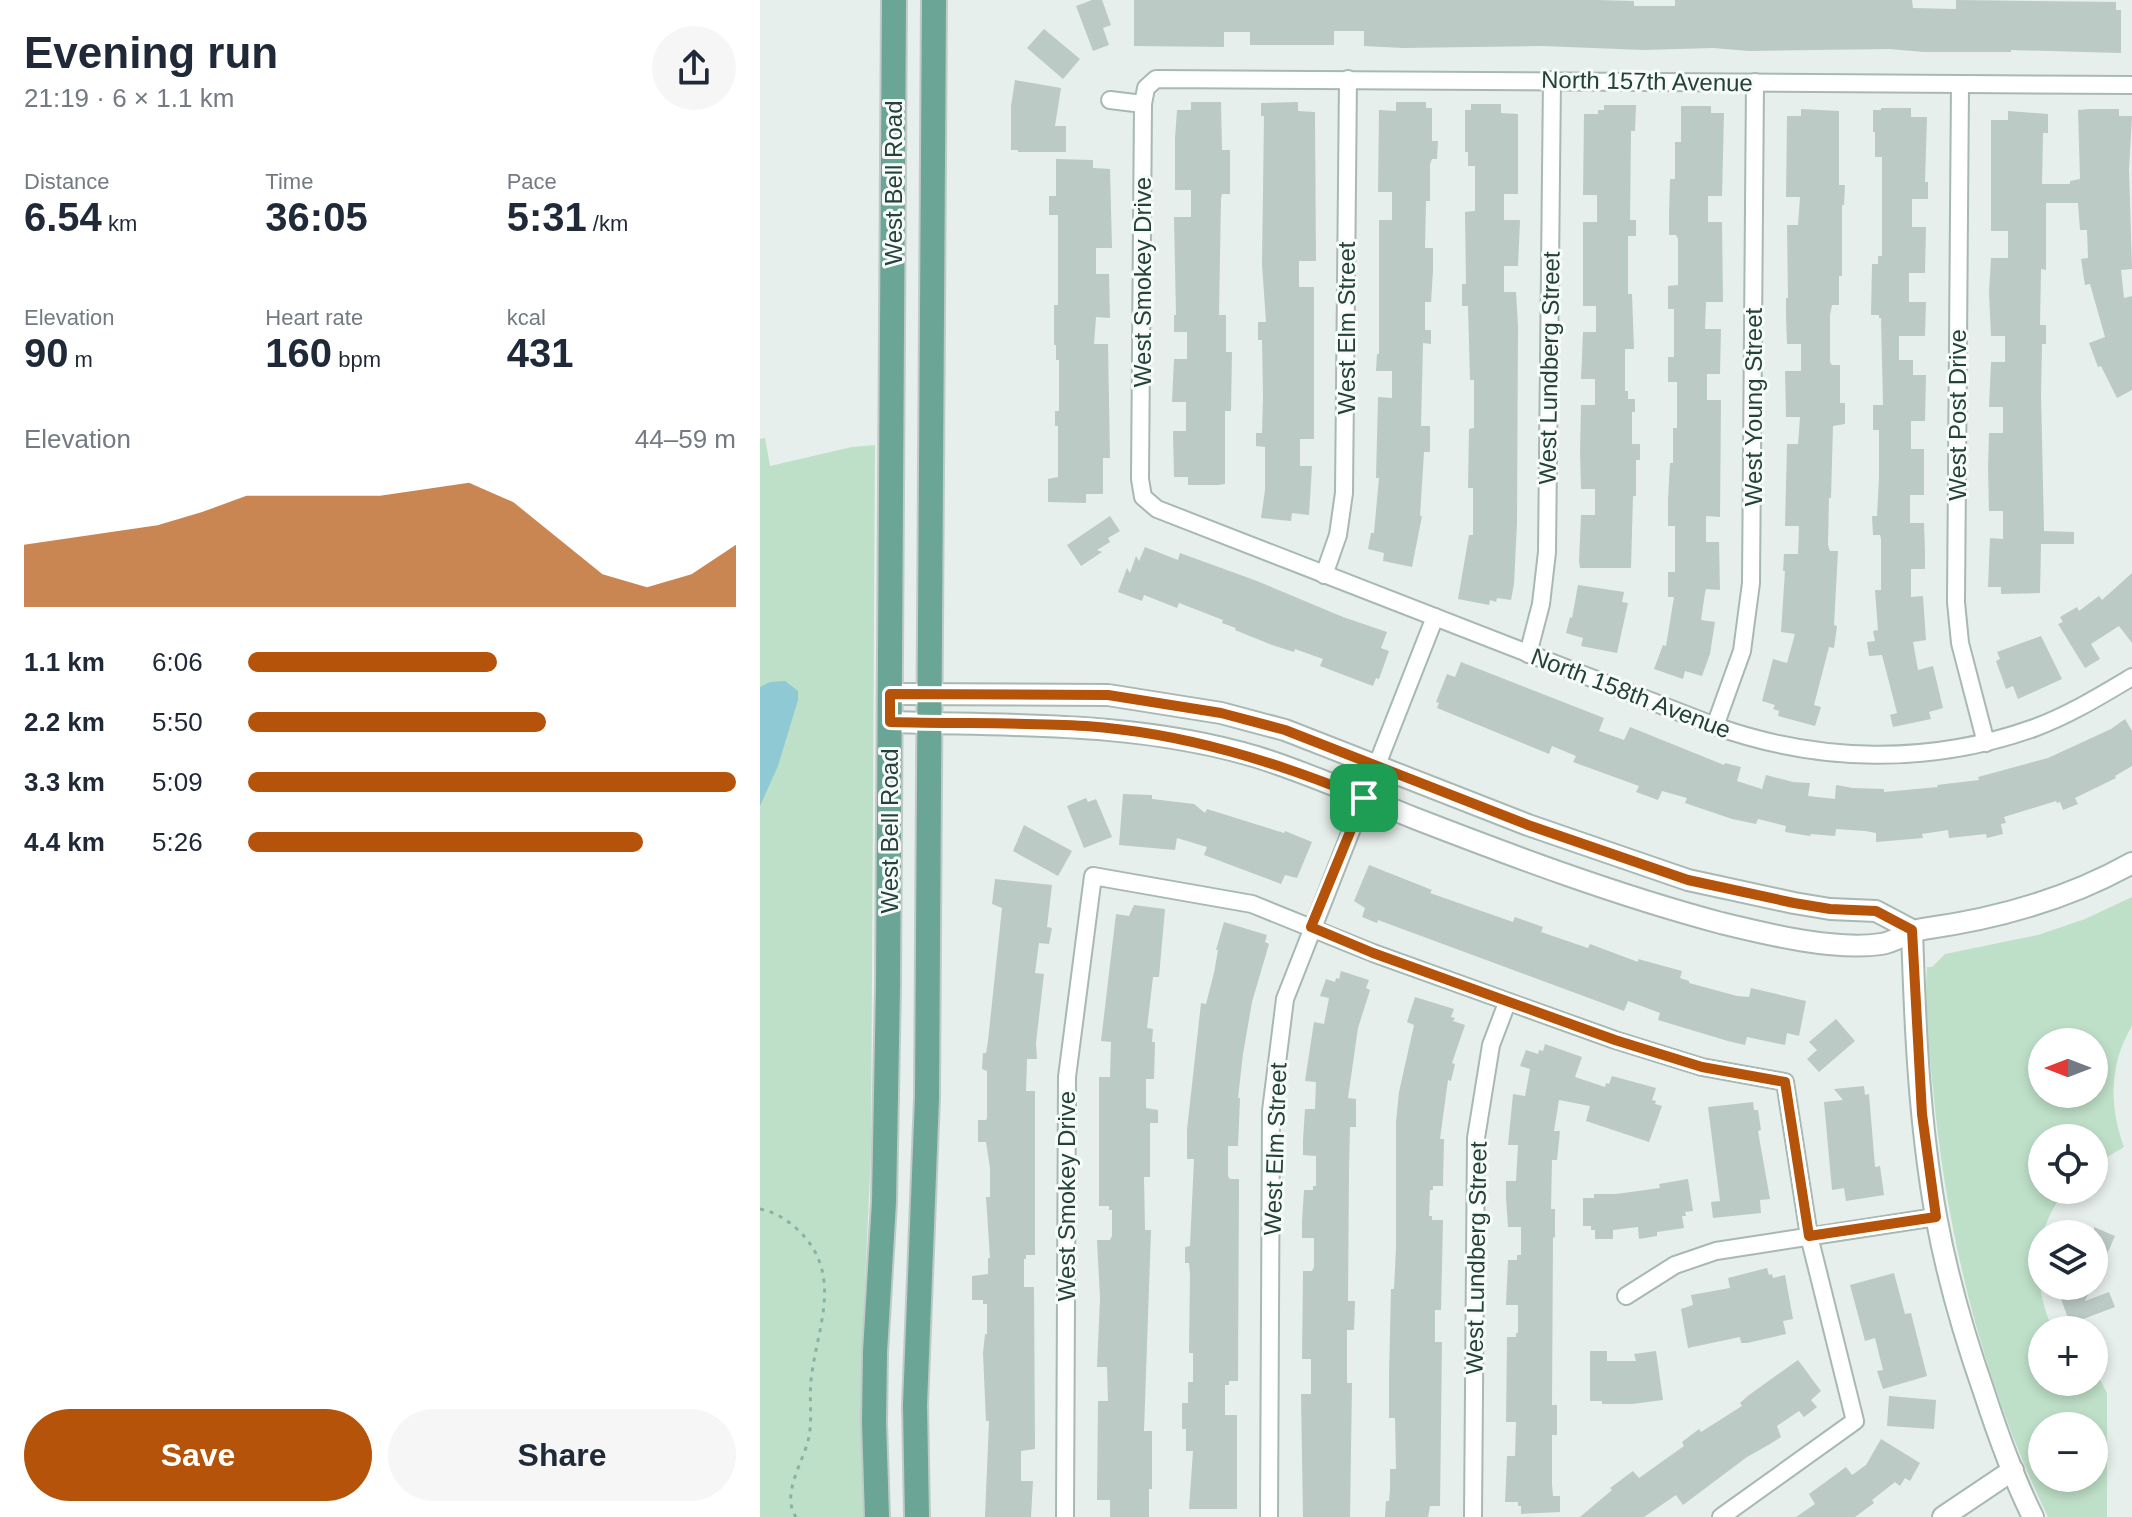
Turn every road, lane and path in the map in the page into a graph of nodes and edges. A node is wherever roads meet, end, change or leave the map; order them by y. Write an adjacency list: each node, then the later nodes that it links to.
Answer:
1 (894, 0): 15 (main road, West Bell Road)
2 (934, 0): 16 (main road, West Bell Road)
3 (1348, 79): 4 (street, North 157th Avenue); 9 (street, North 157th Avenue); 11 (street, West Elm Street)
4 (1552, 80): 5 (street, North 157th Avenue); 13 (street, West Lundberg Street)
5 (1755, 82): 6 (street, North 157th Avenue); 19 (street, West Young Street)
6 (1960, 84): 7 (street, North 157th Avenue); 20 (street, West Post Drive)
7 (2132, 85)
8 (1110, 100): 9 (street)
9 (1143, 104): 10 (street, West Smokey Drive)
10 (1143, 497): 11 (street, North 158th Avenue)
11 (1324, 575): 12 (street, North 158th Avenue)
12 (1435, 617): 13 (street, North 158th Avenue); 21 (street, West Elm Street)
13 (1528, 654): 19 (street, North 158th Avenue)
14 (2132, 677): 20 (street, North 158th Avenue)
15 (890, 694): 16 (street); 17 (main road, West Bell Road)
16 (929, 694): 18 (main road, West Bell Road); 21 (street)
17 (890, 722): 18 (street); 33 (main road, West Bell Road)
18 (929, 723): 22 (street); 34 (main road, West Bell Road)
19 (1715, 726): 20 (street, North 158th Avenue)
20 (1986, 743)
21 (1377, 766): 22 (street, West Elm Street); 25 (street)
22 (1364, 798): 24 (street, West Elm Street); 25 (street)
23 (2132, 863): 25 (street)
24 (1311, 927): 26 (street); 35 (street, West Smokey Drive); 36 (street, West Elm Street)
25 (1912, 930): 28 (street)
26 (1507, 1003): 29 (street); 37 (street, West Lundberg Street)
27 (760, 1209): 32 (path)
28 (1936, 1217): 29 (street); 31 (street)
29 (1809, 1236): 30 (street); 38 (street)
30 (1626, 1296)
31 (2013, 1470): 39 (street); 40 (street)
32 (796, 1517)
33 (877, 1517)
34 (917, 1517)
35 (1065, 1517)
36 (1269, 1517)
37 (1473, 1517)
38 (1721, 1517)
39 (1943, 1517)
40 (2033, 1517)

